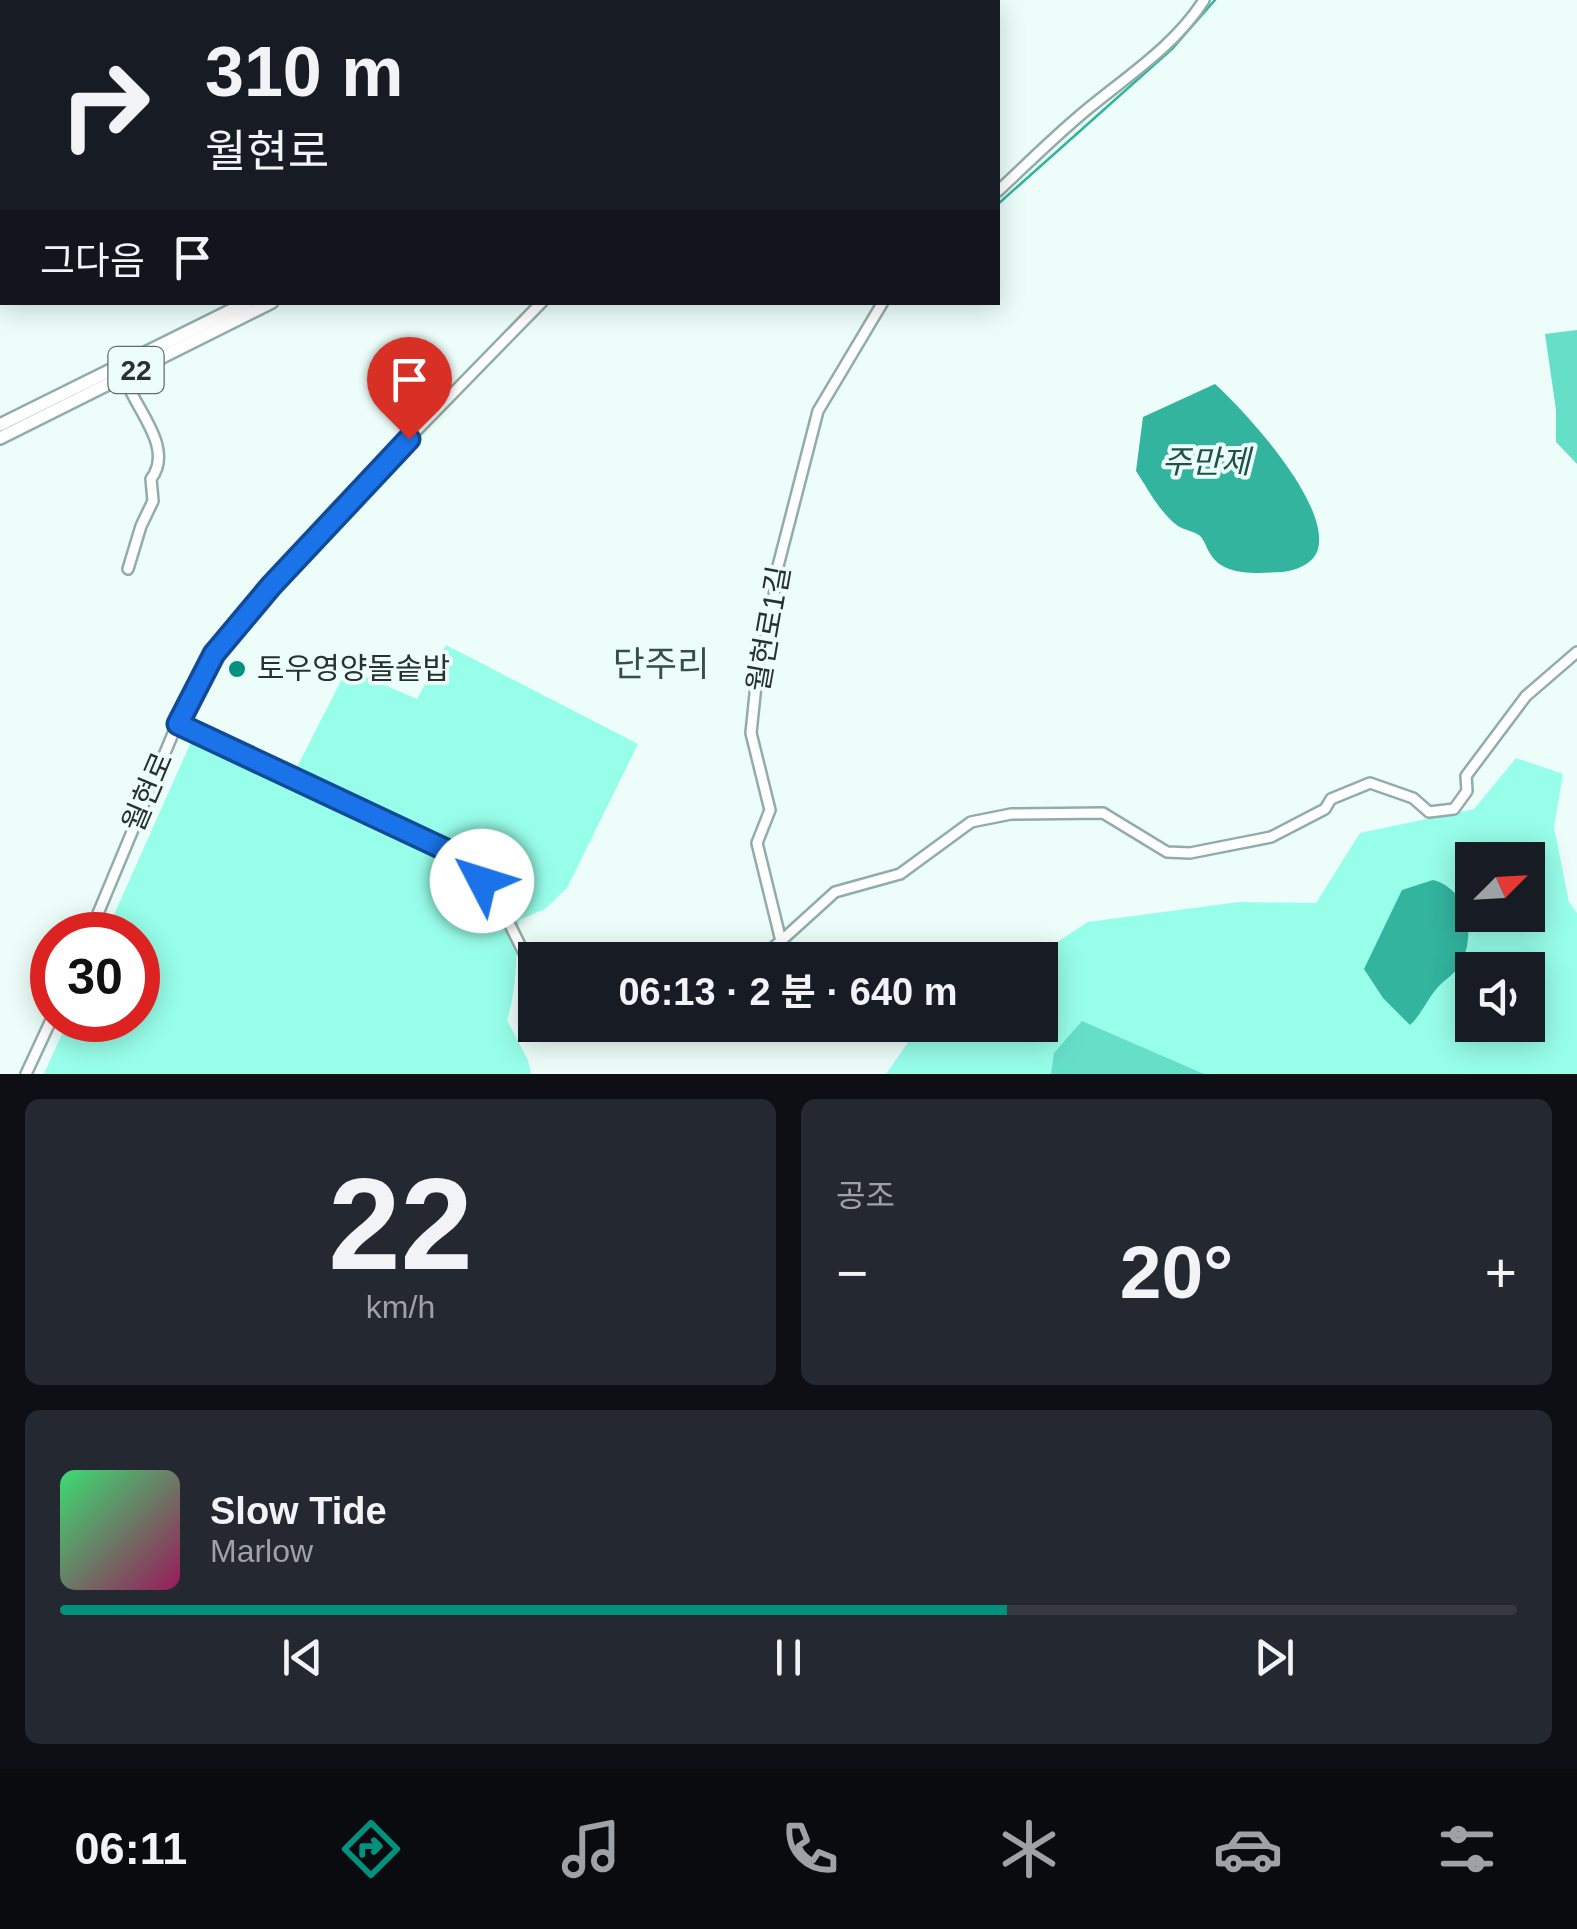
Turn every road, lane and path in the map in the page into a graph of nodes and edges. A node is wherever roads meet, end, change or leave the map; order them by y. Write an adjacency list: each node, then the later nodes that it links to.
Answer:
1 (1204, 0): 2 (street)
2 (1000, 190)
3 (242, 305): 8 (main road, 22)
4 (266, 305): 9 (main road, 22)
5 (539, 305): 12 (street, 월현로)
6 (881, 305): 14 (street, 월현로1길)
7 (126, 382): 10 (street)
8 (0, 426)
9 (0, 438)
10 (128, 569)
11 (1577, 652): 14 (street)
12 (178, 724): 13 (street, 월현로); 15 (street)
13 (99, 912)
14 (781, 941)
15 (518, 942)
16 (41, 1042): 17 (street)
17 (26, 1074)

